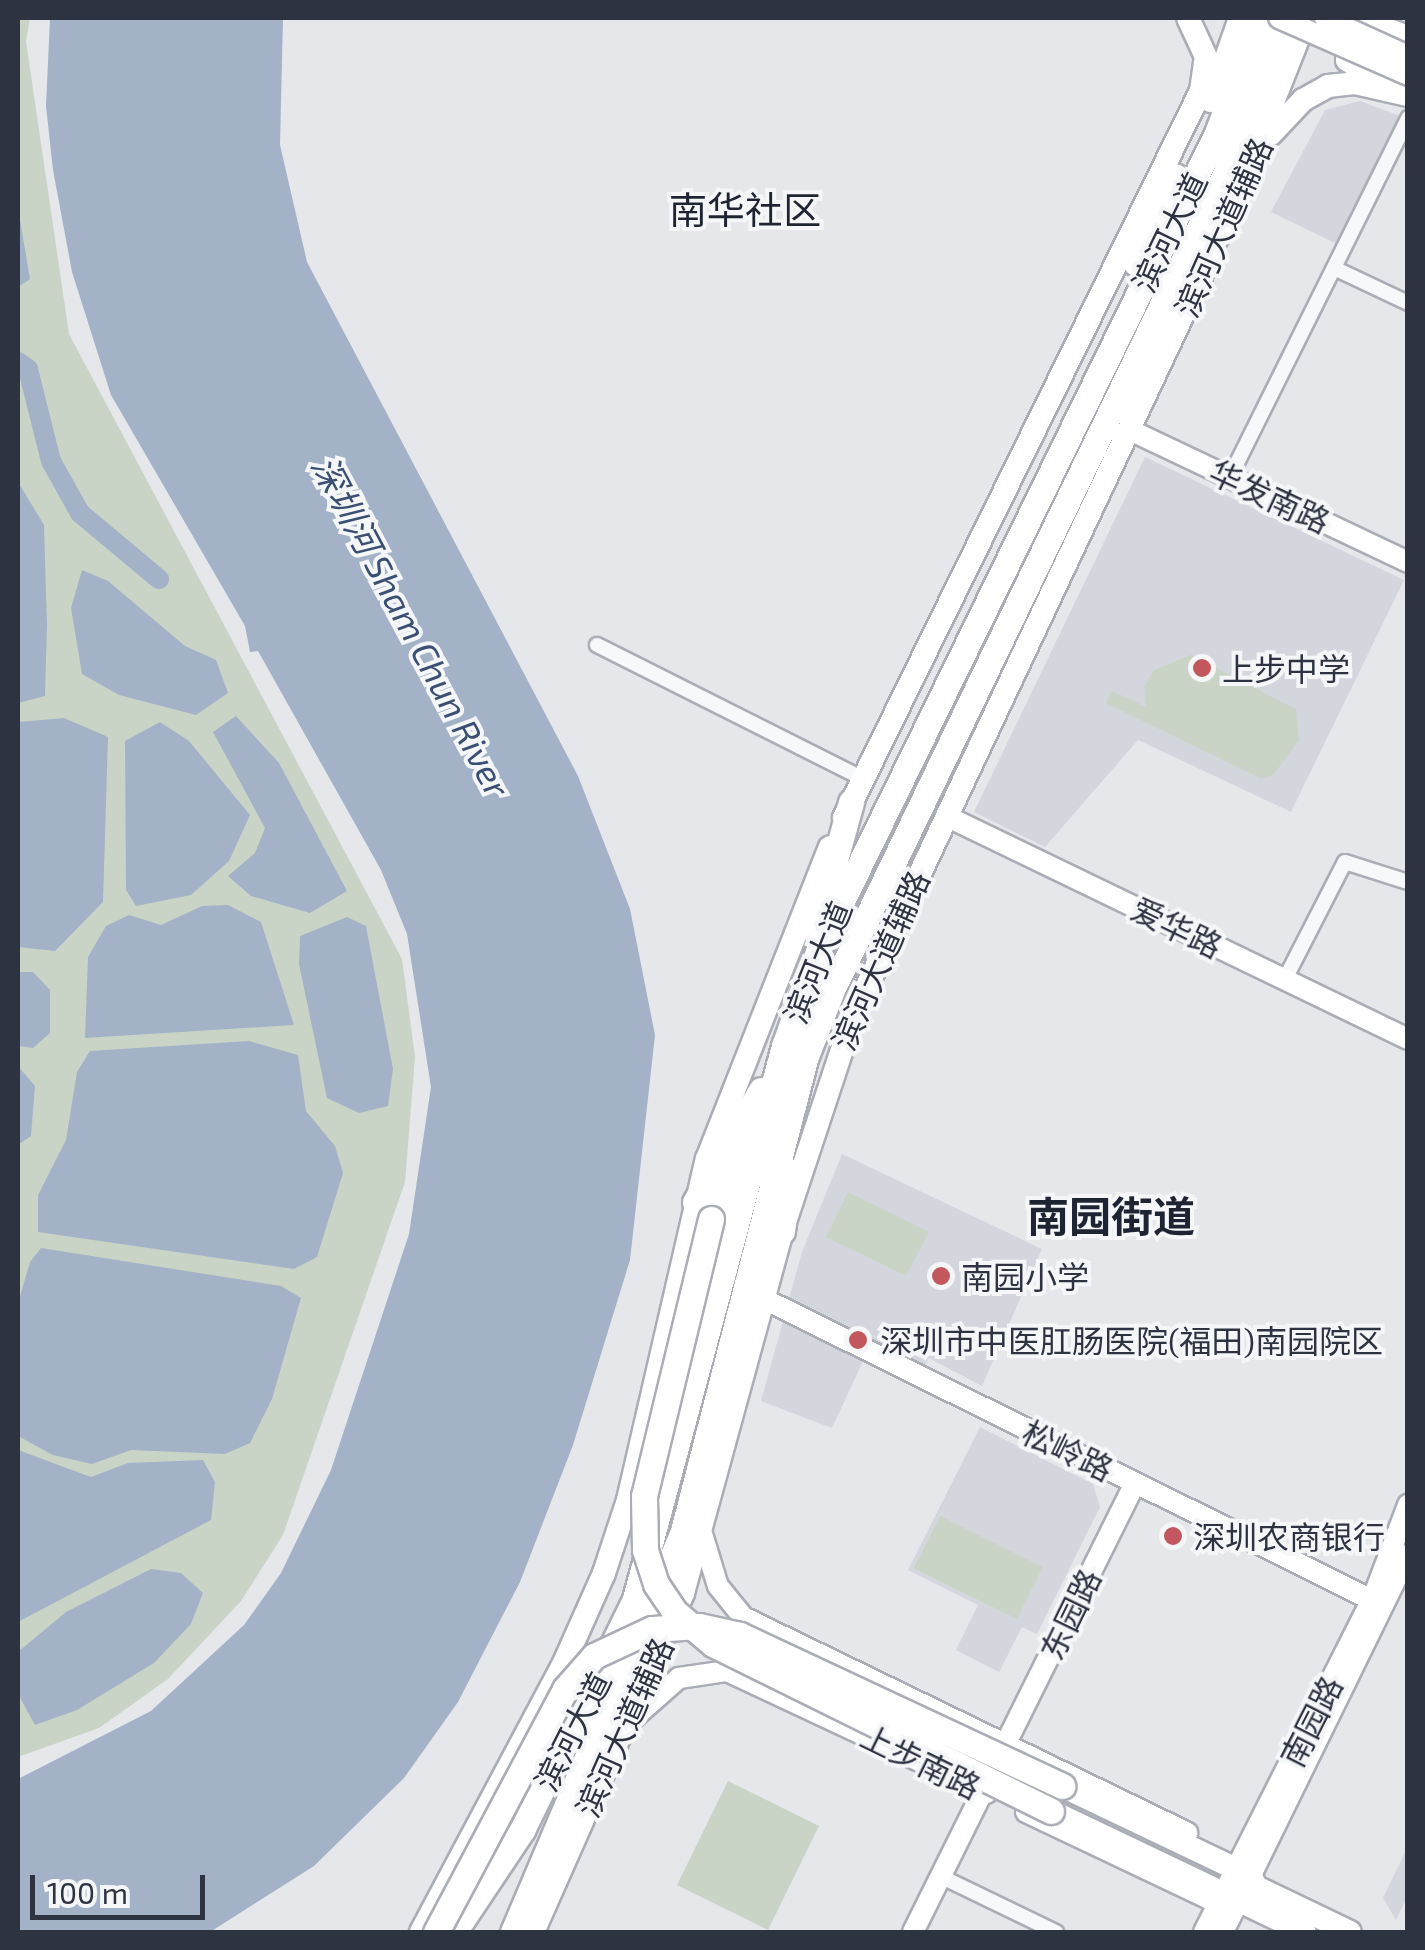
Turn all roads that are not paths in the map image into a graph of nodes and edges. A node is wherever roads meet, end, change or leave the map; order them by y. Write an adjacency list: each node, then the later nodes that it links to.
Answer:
1 (1188, 18): 13 (main road)
2 (1204, 18): 13 (main road)
3 (1240, 18): 13 (main road, 滨河大道辅路)
4 (1261, 18): 21 (highway, 滨河大道)
5 (1282, 18): 12 (main road, bridge); 22 (highway, 滨河大道)
6 (1306, 18): 15 (main road, 滨河大道辅路)
7 (1325, 18): 11 (main road, bridge)
8 (1395, 18): 9 (main road)
9 (1408, 27)
10 (1408, 37): 12 (main road)
11 (1408, 56)
12 (1406, 88): 15 (main road)
13 (1207, 95): 16 (main road, 滨河大道辅路); 19 (main road, 滨河大道辅路)
14 (1408, 118): 18 (street)
15 (1251, 166): 17 (main road, 滨河大道辅路)
16 (1175, 176): 19 (main road, 滨河大道辅路); 21 (highway)
17 (1232, 209): 22 (highway); 23 (main road, 滨河大道辅路)
18 (1334, 268): 20 (street); 24 (street)
19 (1116, 269): 27 (main road, 滨河大道辅路)
20 (1408, 304)
21 (1098, 379): 32 (highway, 滨河大道)
22 (1124, 384): 34 (highway, 滨河大道)
23 (1132, 431): 24 (main road, 华发南路); 29 (main road, 滨河大道辅路)
24 (1230, 477): 25 (main road, 华发南路)
25 (1408, 562)
26 (597, 645): 27 (street)
27 (862, 778): 28 (main road, 滨河大道辅路)
28 (851, 802): 32 (highway); 35 (main road, 滨河大道辅路)
29 (946, 816): 31 (main road, 爱华路); 36 (main road, 滨河大道辅路)
30 (1408, 882): 31 (street)
31 (1285, 979): 33 (main road, 爱华路)
32 (794, 1014): 34 (highway, 滨河大道)
33 (1408, 1039)
34 (795, 1051): 35 (highway); 36 (highway); 49 (highway, 滨河大道); 51 (highway, 滨河大道)
35 (703, 1210): 50 (highway, bridge); 55 (main road, 滨河大道辅路)
36 (782, 1232): 37 (main road, 滨河大道辅路)
37 (764, 1299): 38 (main road, 松岭路); 40 (main road, 滨河大道辅路)
38 (1135, 1483): 42 (main road, 松岭路); 46 (main road, 东园路)
39 (1408, 1505): 42 (main road, 南园路)
40 (702, 1534): 43 (main road, 上步南路); 45 (main road, 滨河大道辅路)
41 (1408, 1555): 52 (main road, 南园路)
42 (1372, 1600): 52 (main road, 南园路)
43 (763, 1627): 44 (main road); 46 (main road, 上步南路)
44 (744, 1676): 45 (main road, 上步南路); 48 (main road, 上步南路)
45 (618, 1738): 61 (main road, 滨河大道辅路)
46 (1006, 1745): 52 (main road, 上步南路)
47 (1062, 1786): 52 (main road, 上步南路); 56 (highway, bridge)
48 (983, 1791): 53 (main road); 54 (main road, 上步南路)
49 (564, 1808): 59 (highway); 60 (highway, 滨河大道)
50 (1051, 1811): 54 (main road, 上步南路)
51 (522, 1830): 57 (highway, 滨河大道); 58 (highway)
52 (1244, 1872): 54 (main road, 南园路); 67 (main road, 上步南路)
53 (940, 1876): 62 (main road); 63 (street)
54 (1227, 1898): 64 (main road, 南园路); 65 (main road, 南园路); 66 (main road, 上步南路)
55 (421, 1932)
56 (436, 1932)
57 (454, 1932)
58 (470, 1932)
59 (498, 1932)
60 (513, 1932)
61 (533, 1932)
62 (913, 1932)
63 (1056, 1932)
64 (1204, 1932)
65 (1222, 1932)
66 (1305, 1932)
67 (1350, 1932)

